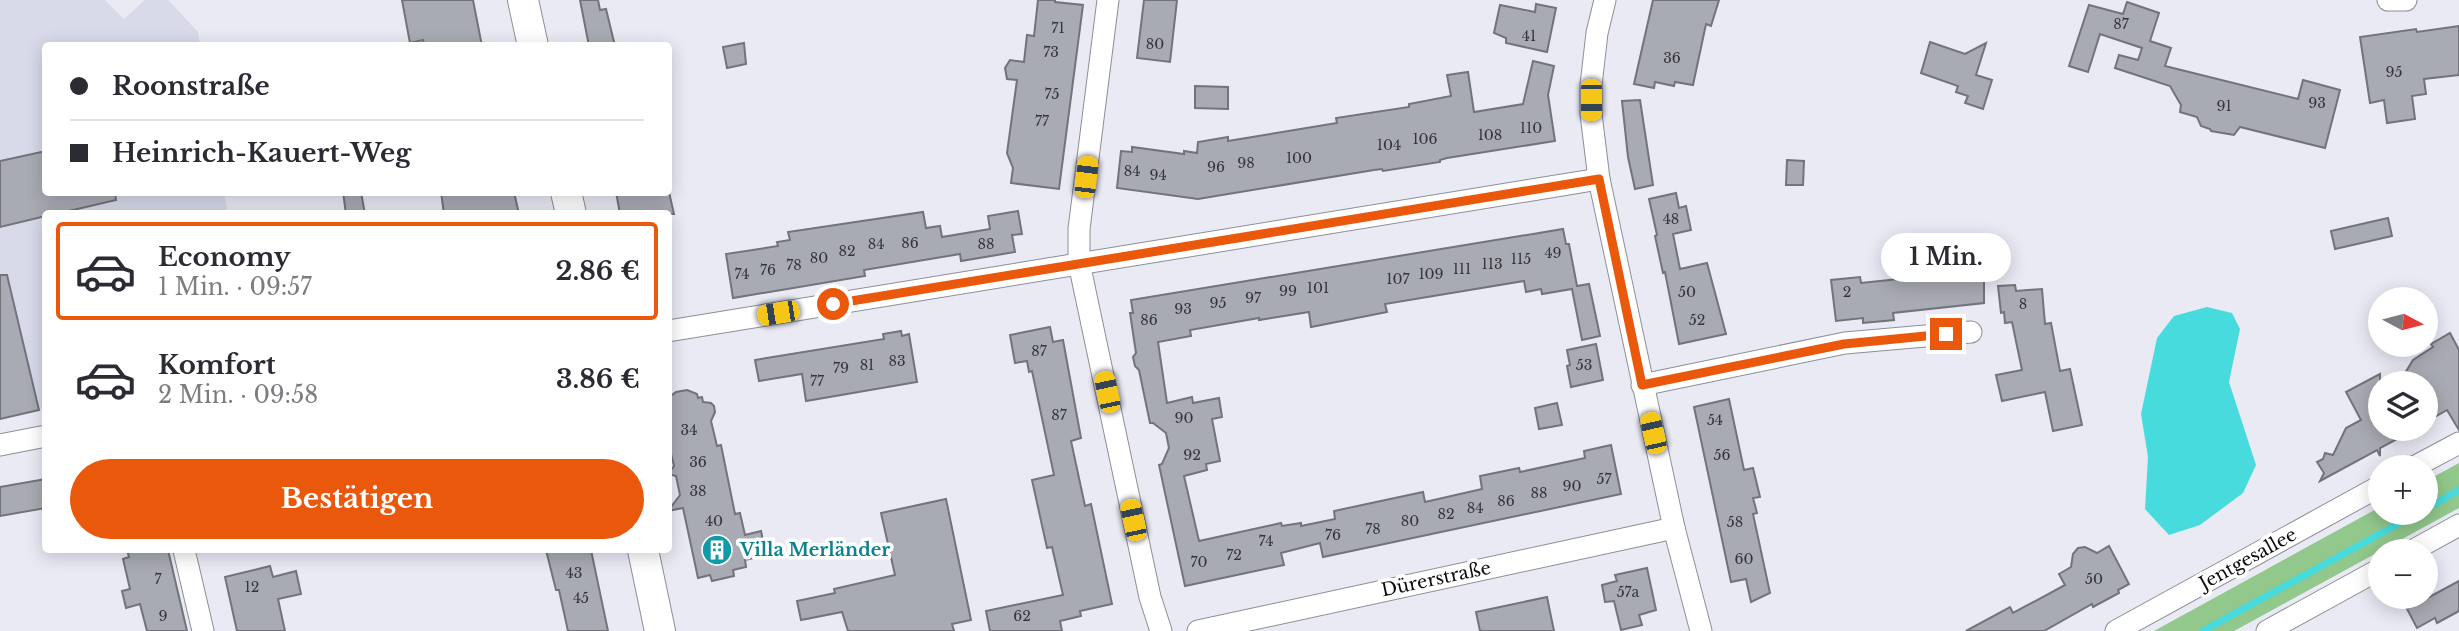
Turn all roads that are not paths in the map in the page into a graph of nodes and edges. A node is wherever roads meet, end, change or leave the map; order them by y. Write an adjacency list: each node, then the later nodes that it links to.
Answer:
1 (523, 0): 6 (street)
2 (1108, 0): 8 (street)
3 (1605, 0): 7 (street)
4 (2388, 0): 5 (street)
5 (2406, 0)
6 (532, 42)
7 (1599, 179): 8 (street); 11 (street)
8 (1079, 263): 9 (street); 25 (street)
9 (672, 330)
10 (1971, 332): 11 (street)
11 (1642, 385): 18 (street)
12 (42, 437): 14 (street)
13 (2459, 443): 15 (street)
14 (0, 445)
15 (2436, 455)
16 (2368, 493): 28 (street, Jentgesallee)
17 (2459, 525): 19 (street)
18 (1674, 528): 26 (street, Dürerstraße); 27 (street)
19 (2434, 539)
20 (185, 553): 23 (street)
21 (644, 553): 24 (street)
22 (2368, 576): 29 (street)
23 (203, 631)
24 (660, 631)
25 (1161, 631)
26 (1198, 631)
27 (1701, 631)
28 (2116, 631)
29 (2267, 631)

